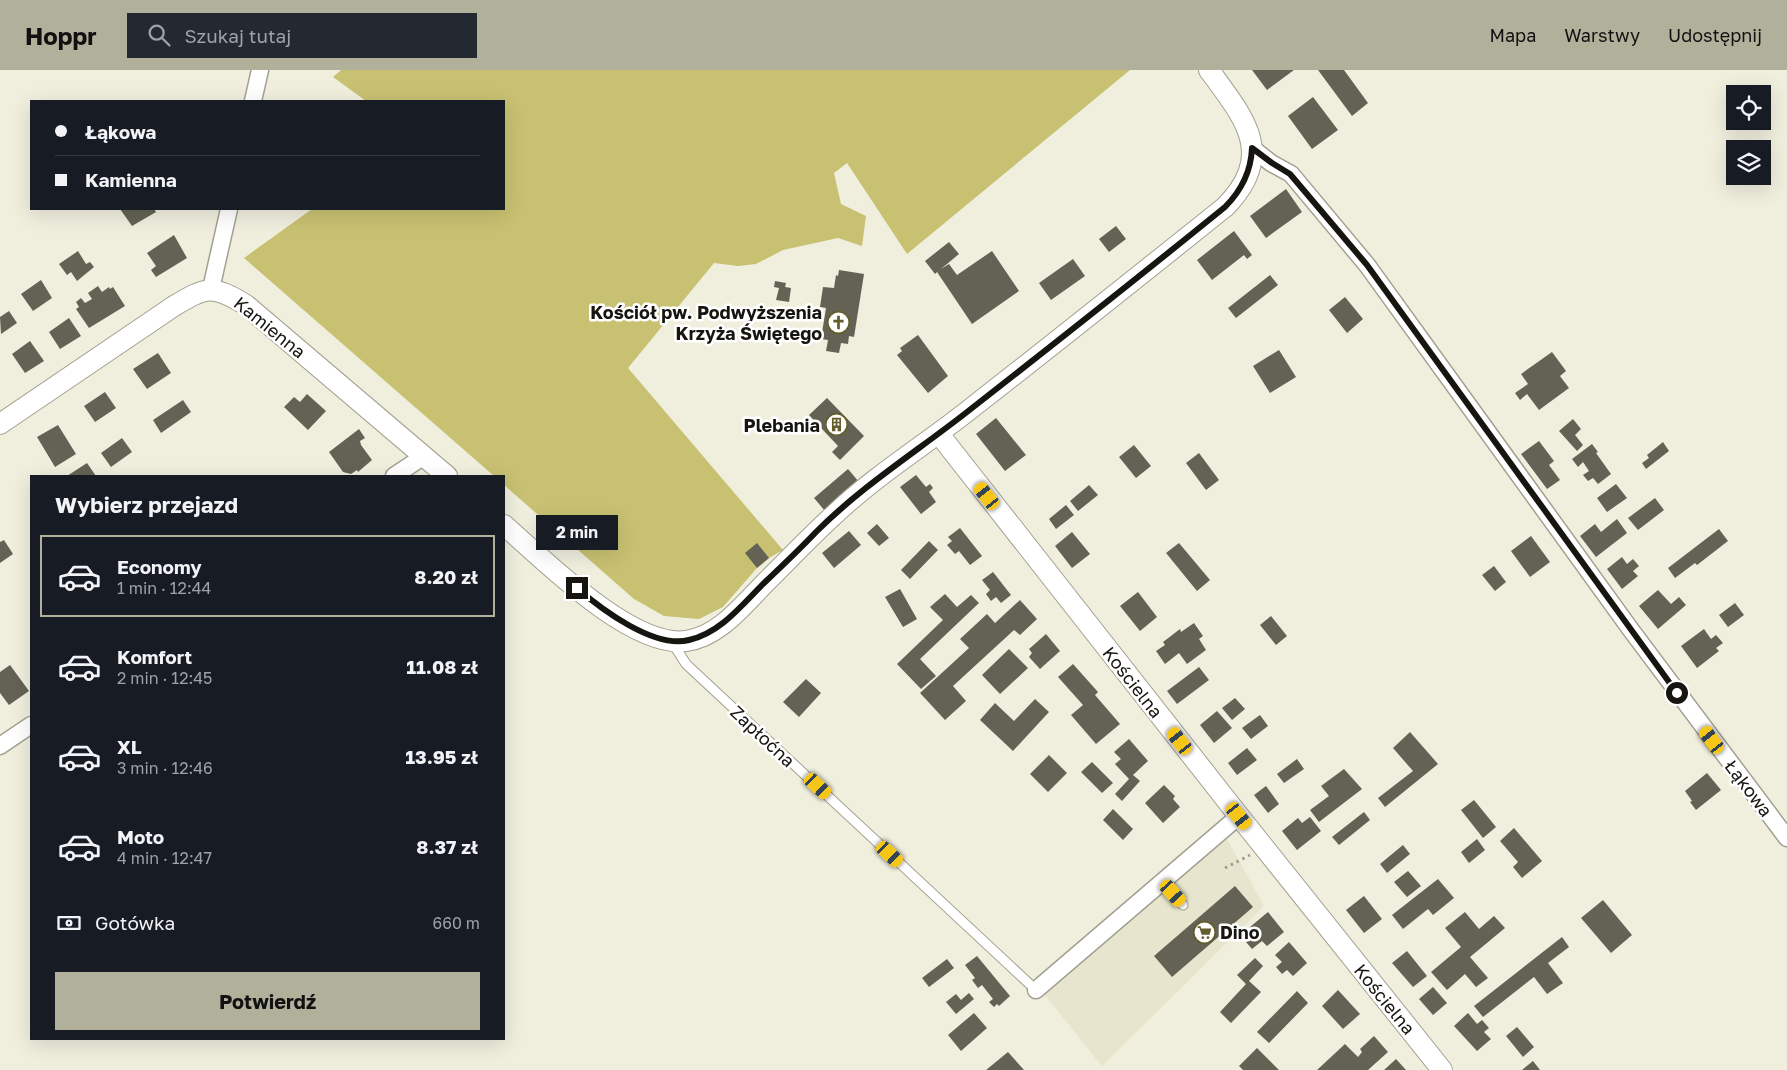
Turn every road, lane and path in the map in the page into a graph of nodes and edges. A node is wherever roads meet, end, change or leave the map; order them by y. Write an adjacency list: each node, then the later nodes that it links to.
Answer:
1 (260, 70): 3 (street)
2 (1209, 70): 4 (street)
3 (253, 100)
4 (1252, 148): 8 (street); 17 (street, Łąkowa)
5 (229, 210): 6 (street)
6 (211, 289): 7 (street); 9 (street, Kamienna)
7 (0, 424)
8 (939, 434): 13 (street); 16 (street, Kościelna)
9 (424, 456): 10 (street); 11 (street, Kamienna)
10 (396, 475)
11 (446, 475)
12 (505, 526): 13 (street)
13 (671, 641): 22 (lane, Zapłoćna)
14 (30, 726): 15 (street)
15 (0, 746)
16 (1239, 816): 18 (street, Kościelna); 20 (street)
17 (1787, 838)
18 (1264, 847): 19 (path); 23 (street, Kościelna)
19 (1225, 868)
20 (1163, 882): 21 (lane); 22 (street)
21 (1183, 904)
22 (1036, 990)
23 (1442, 1070)

